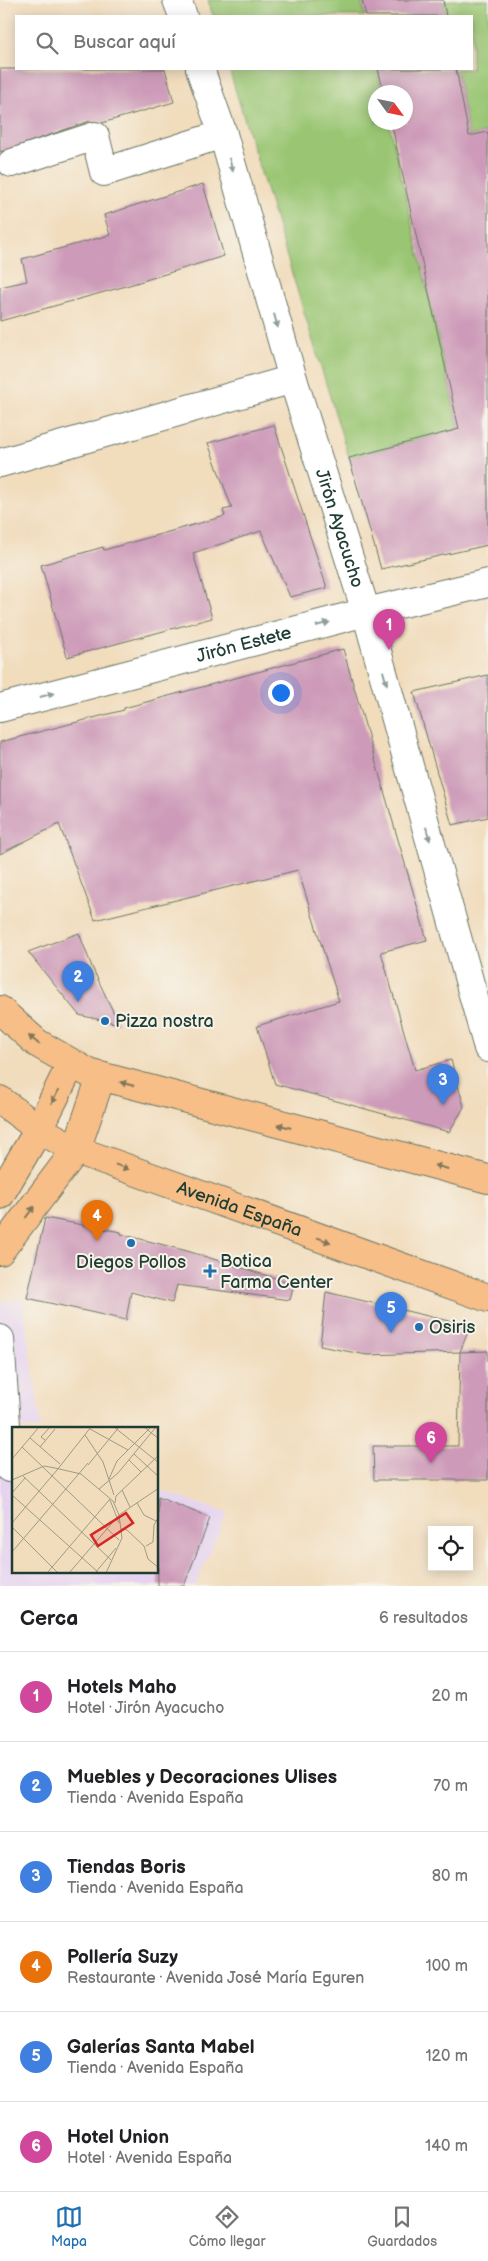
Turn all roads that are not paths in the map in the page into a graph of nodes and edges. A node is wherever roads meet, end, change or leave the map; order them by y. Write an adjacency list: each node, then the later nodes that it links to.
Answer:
1 (177, 0): 2 (street)
2 (182, 15)
3 (200, 70): 4 (street, Jirón Ayacucho)
4 (223, 134): 5 (street); 6 (street, Jirón Ayacucho, one-way to 6)
5 (12, 163)
6 (293, 379): 7 (street); 9 (street, Jirón Ayacucho)
7 (0, 463)
8 (488, 583): 9 (street, Jirón Estete)
9 (366, 612): 10 (street, Jirón Estete, one-way to 9); 12 (street, Jirón Ayacucho, one-way to 12)
10 (0, 708)
11 (0, 1010): 13 (main road, one-way to 11)
12 (488, 1048)
13 (72, 1064): 14 (main road); 16 (main road, one-way to 16)
14 (101, 1077): 17 (main road); 18 (main road, one-way to 14)
15 (0, 1100): 16 (main road, Avenida España)
16 (38, 1129): 17 (main road, Avenida España); 19 (main road)
17 (76, 1150): 20 (main road, one-way to 17); 21 (main road, Avenida España, one-way to 21)
18 (488, 1179)
19 (0, 1195)
20 (0, 1251)
21 (488, 1298)
22 (0, 1339): 23 (street)
23 (7, 1470)

